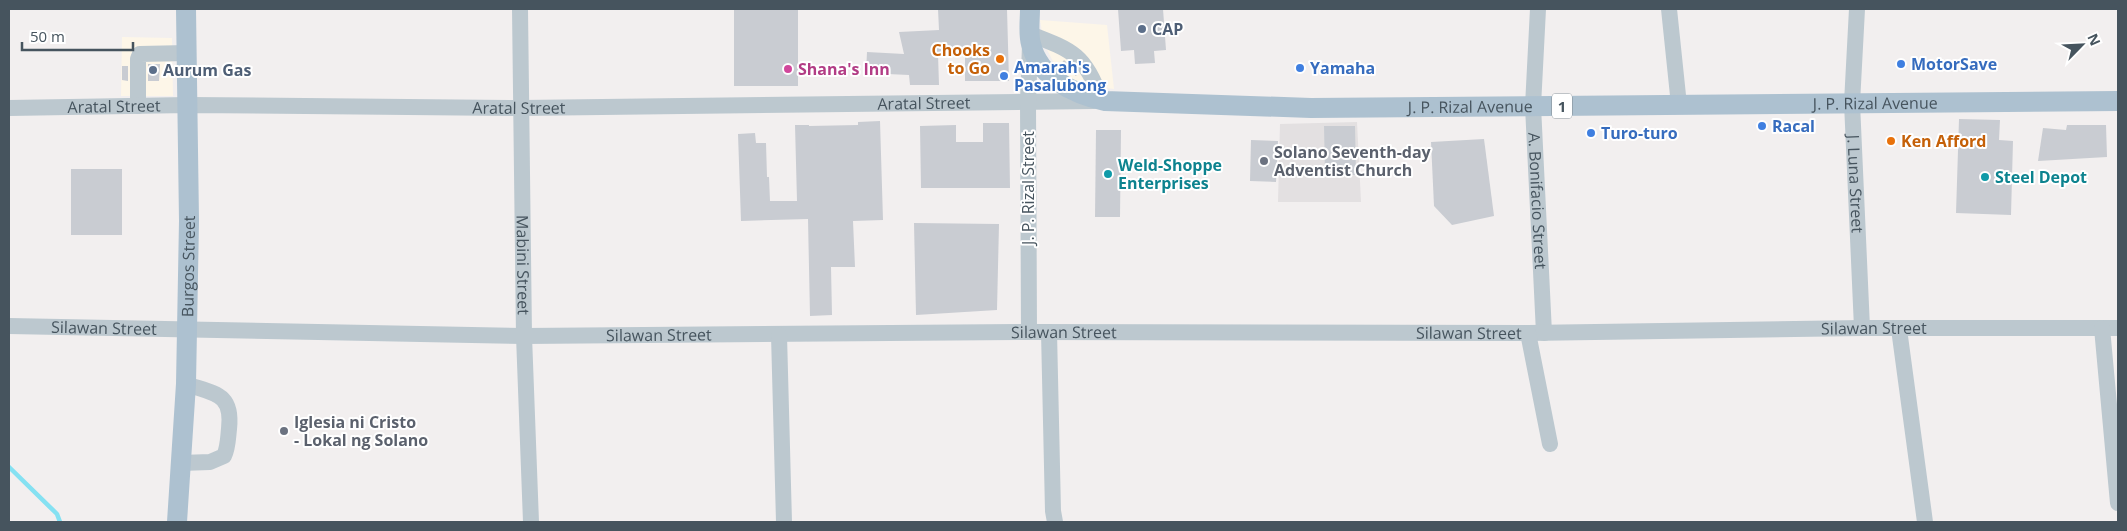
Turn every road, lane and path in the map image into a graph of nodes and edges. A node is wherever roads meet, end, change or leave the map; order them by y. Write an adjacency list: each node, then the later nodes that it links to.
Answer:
1 (186, 9): 8 (main road, Burgos Street)
2 (520, 9): 18 (street, Mabini Street)
3 (1030, 9): 7 (main road, J. P. Rizal Avenue / 1)
4 (1538, 9): 16 (street, A. Bonifacio Street)
5 (1668, 9): 14 (street)
6 (1857, 9): 12 (street, J. Luna Street)
7 (1030, 39): 9 (main road, J. P. Rizal Avenue / 1); 9 (street); 11 (street, J. P. Rizal Street)
8 (187, 53): 13 (main road, Burgos Street); 15 (street)
9 (1103, 100): 11 (street, Aratal Street); 16 (main road, J. P. Rizal Avenue / 1)
10 (2118, 100): 12 (main road, J. P. Rizal Avenue / 1)
11 (1028, 102): 18 (street, Aratal Street); 24 (street, J. P. Rizal Street)
12 (1852, 103): 14 (main road, J. P. Rizal Avenue / 1); 20 (street, J. Luna Street)
13 (188, 105): 15 (street, Aratal Street); 18 (street, Aratal Street); 23 (main road, Burgos Street)
14 (1679, 105): 16 (main road, J. P. Rizal Avenue / 1)
15 (138, 106): 17 (street, Aratal Street)
16 (1533, 106): 26 (street, A. Bonifacio Street)
17 (9, 108)
18 (521, 108): 27 (street, Mabini Street)
19 (9, 326): 23 (street, Silawan Street)
20 (1862, 328): 22 (street, Silawan Street); 26 (street, Silawan Street)
21 (2110, 328): 22 (street, Silawan Street); 32 (street)
22 (1899, 329): 37 (street)
23 (186, 331): 27 (street, Silawan Street); 29 (main road, Burgos Street)
24 (1029, 332): 25 (street, Silawan Street); 28 (street, Silawan Street)
25 (1049, 332): 26 (street, Silawan Street); 36 (street)
26 (1536, 333): 30 (street, A. Bonifacio Street)
27 (524, 336): 28 (street, Silawan Street); 34 (street, Mabini Street)
28 (779, 336): 35 (street)
29 (186, 384): 31 (main road, Burgos Street); 31 (street)
30 (1550, 444)
31 (181, 463): 33 (main road, Burgos Street)
32 (2118, 502)
33 (177, 522)
34 (531, 522)
35 (784, 522)
36 (1056, 522)
37 (1925, 522)

